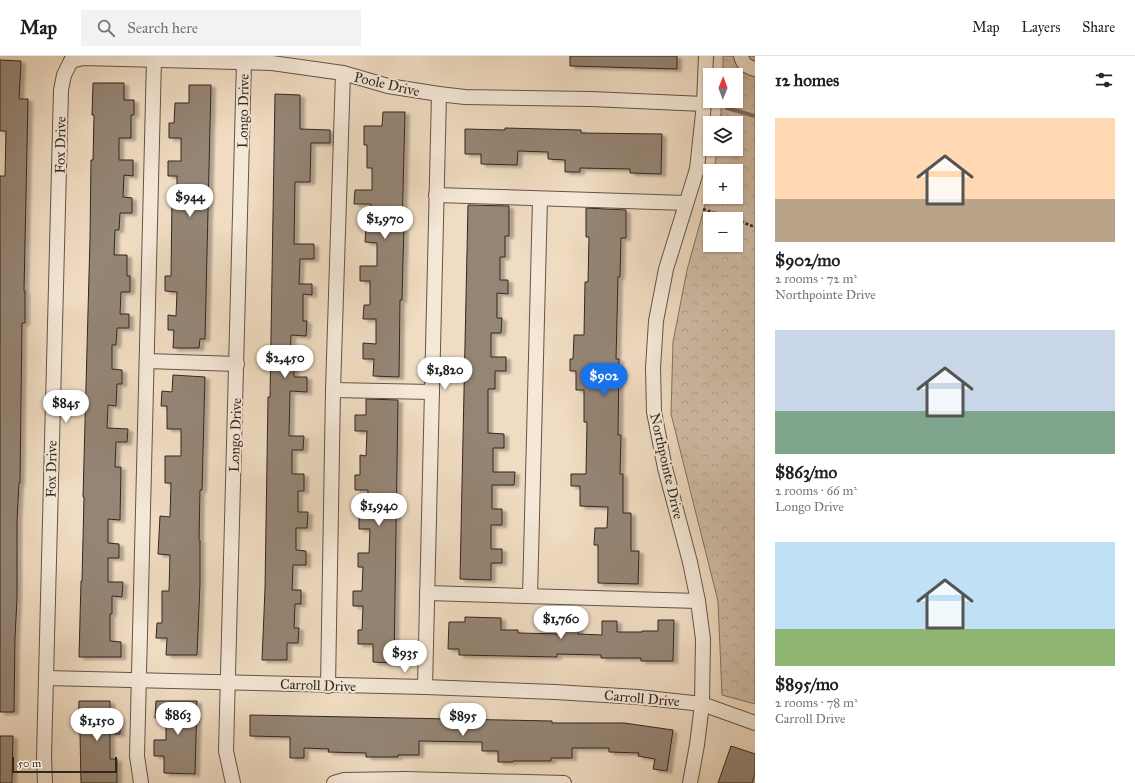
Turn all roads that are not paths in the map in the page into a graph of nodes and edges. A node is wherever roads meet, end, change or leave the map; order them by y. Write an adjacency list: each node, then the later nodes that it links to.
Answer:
1 (706, 56): 6 (street, Northpointe Drive)
2 (741, 56): 7 (street)
3 (69, 58): 4 (street, Poole Drive); 22 (street, Fox Drive)
4 (154, 60): 5 (street, Poole Drive); 15 (street)
5 (244, 61): 8 (street, Poole Drive); 16 (street, Longo Drive)
6 (706, 68)
7 (755, 69)
8 (343, 73): 9 (street, Poole Drive); 17 (street)
9 (438, 94): 10 (street, Poole Drive); 12 (street)
10 (703, 104)
11 (704, 108): 14 (street, Northpointe Drive)
12 (436, 196): 13 (street); 18 (street)
13 (540, 199): 14 (street); 20 (street)
14 (686, 203): 21 (street, Northpointe Drive)
15 (147, 361): 16 (street); 23 (street)
16 (237, 364): 24 (street, Longo Drive)
17 (333, 390): 18 (street); 25 (street)
18 (432, 392): 19 (street)
19 (427, 593): 20 (street); 26 (street)
20 (530, 596): 21 (street)
21 (698, 601): 27 (street, Northpointe Drive)
22 (46, 678): 23 (street, Carroll Drive); 29 (street, Fox Drive)
23 (139, 680): 24 (street, Carroll Drive); 30 (street)
24 (228, 682): 25 (street, Carroll Drive); 31 (street, Longo Drive)
25 (328, 686): 26 (street, Carroll Drive)
26 (425, 687): 27 (street, Carroll Drive)
27 (702, 704): 28 (street, Carroll Drive); 34 (street, Northpointe Drive)
28 (755, 723)
29 (45, 783)
30 (141, 783)
31 (233, 783)
32 (334, 783): 33 (street)
33 (564, 783)
34 (690, 783)

